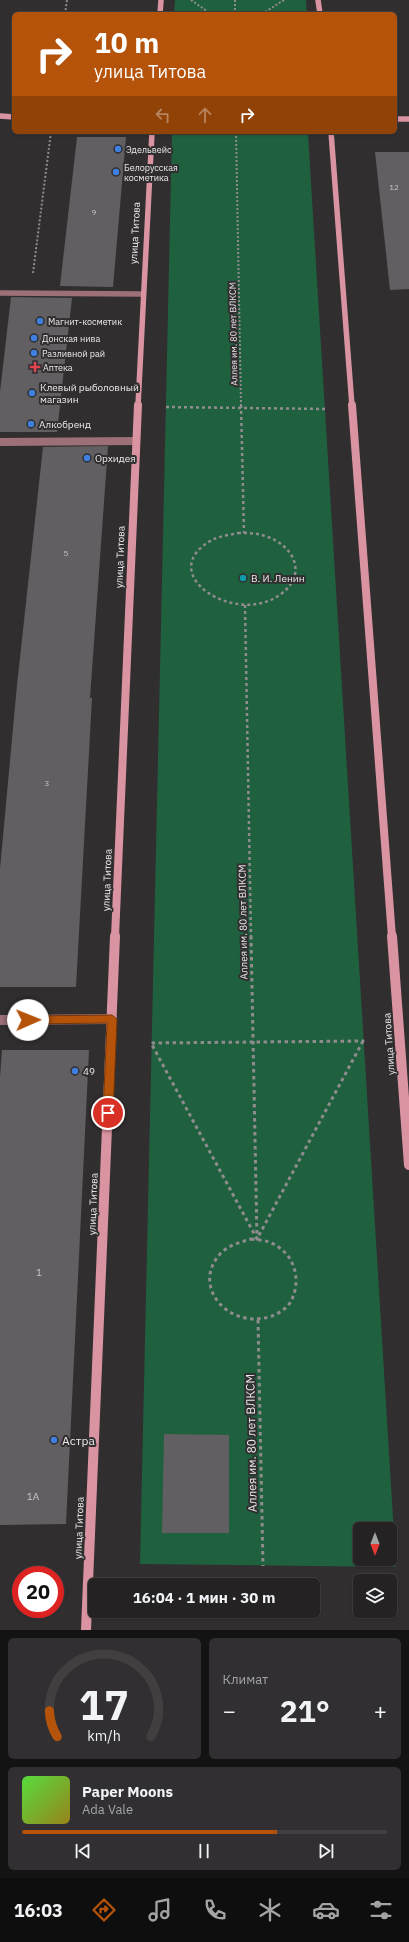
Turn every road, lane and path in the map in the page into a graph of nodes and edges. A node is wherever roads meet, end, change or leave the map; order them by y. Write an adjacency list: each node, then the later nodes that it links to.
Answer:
1 (67, 0): 7 (path)
2 (161, 0): 8 (street)
3 (191, 0): 9 (path)
4 (235, 0): 10 (path)
5 (284, 0): 11 (path)
6 (318, 0): 12 (street)
7 (65, 12)
8 (160, 12)
9 (207, 12)
10 (235, 12)
11 (265, 12)
12 (320, 12)
13 (0, 116): 14 (street)
14 (12, 116)
15 (397, 119): 16 (street)
16 (409, 119)
17 (51, 134): 22 (path)
18 (152, 134): 23 (street, улица Титова)
19 (236, 134): 25 (path, Аллея им. 80 лет ВЛКСМ)
20 (331, 134): 34 (street, улица Титова)
21 (0, 293): 22 (lane)
22 (30, 293): 23 (lane)
23 (142, 294): 27 (street, улица Титова)
24 (166, 407): 25 (path)
25 (242, 408): 26 (path); 29 (path, Аллея им. 80 лет ВЛКСМ)
26 (325, 409)
27 (136, 441): 28 (lane); 31 (street, улица Титова)
28 (0, 442)
29 (244, 533): 30 (path); 30 (path)
30 (245, 605): 33 (path, Аллея им. 80 лет ВЛКСМ)
31 (112, 1019): 32 (lane); 38 (street, улица Титова)
32 (0, 1020)
33 (253, 1042): 35 (path, Аллея им. 80 лет ВЛКСМ); 35 (path); 35 (path)
34 (409, 1165)
35 (257, 1239): 36 (path); 36 (path)
36 (258, 1320): 37 (path, Аллея им. 80 лет ВЛКСМ)
37 (262, 1566)
38 (86, 1630)

